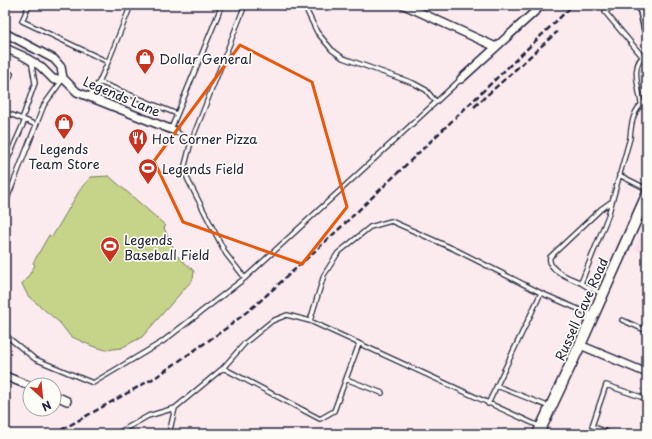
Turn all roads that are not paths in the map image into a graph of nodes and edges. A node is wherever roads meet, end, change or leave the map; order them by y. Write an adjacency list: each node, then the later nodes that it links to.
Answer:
1 (29, 5): 17 (lane)
2 (131, 5): 17 (lane)
3 (222, 5): 28 (lane)
4 (245, 5): 32 (lane)
5 (304, 5): 25 (lane)
6 (404, 5): 12 (street)
7 (542, 5): 12 (street)
8 (614, 5): 15 (lane)
9 (642, 5): 10 (street)
10 (647, 28)
11 (5, 33): 19 (street, Legends Lane)
12 (496, 47): 20 (street)
13 (5, 48): 16 (street, Legends Lane)
14 (647, 54): 15 (lane)
15 (642, 56): 26 (lane)
16 (30, 60): 19 (street, Legends Lane); 29 (lane)
17 (108, 62): 21 (lane)
18 (11, 74): 22 (lane)
19 (63, 78): 23 (street, Legends Lane); 30 (lane)
20 (461, 79): 25 (lane)
21 (99, 82): 23 (lane); 28 (lane)
22 (5, 87)
23 (89, 96): 31 (street, Legends Lane)
24 (647, 101): 26 (lane)
25 (436, 102): 39 (lane)
26 (641, 104): 34 (lane)
27 (5, 112): 29 (lane)
28 (177, 114): 31 (lane)
29 (23, 119): 30 (lane); 33 (lane)
30 (36, 125): 38 (lane)
31 (173, 130): 32 (lane)
32 (191, 142): 39 (lane)
33 (5, 160)
34 (619, 175): 35 (lane); 37 (lane)
35 (647, 189)
36 (647, 195): 42 (street, Russell Cave Road)
37 (611, 202): 40 (lane); 40 (lane)
38 (5, 204)
39 (245, 278): 47 (lane)
40 (581, 283): 42 (lane)
41 (541, 293): 43 (lane); 45 (lane); 55 (lane)
42 (603, 294): 43 (street, Russell Cave Road)
43 (593, 316): 49 (street, Russell Cave Road)
44 (622, 320): 46 (lane)
45 (310, 322): 48 (lane); 50 (lane)
46 (647, 331)
47 (5, 335)
48 (359, 344): 53 (lane); 60 (lane)
49 (580, 346): 51 (street); 62 (street, Russell Cave Road)
50 (223, 368): 53 (lane); 61 (lane)
51 (647, 373)
52 (5, 376): 54 (street)
53 (346, 379): 56 (lane)
54 (22, 383)
55 (497, 386): 60 (lane); 62 (lane)
56 (382, 393)
57 (62, 398): 59 (street)
58 (647, 399): 66 (lane)
59 (68, 401)
60 (488, 404): 63 (lane)
61 (175, 408): 64 (lane); 65 (lane)
62 (551, 408): 63 (street, Russell Cave Road)
63 (540, 431)
64 (116, 434)
65 (169, 434)
66 (611, 434)

